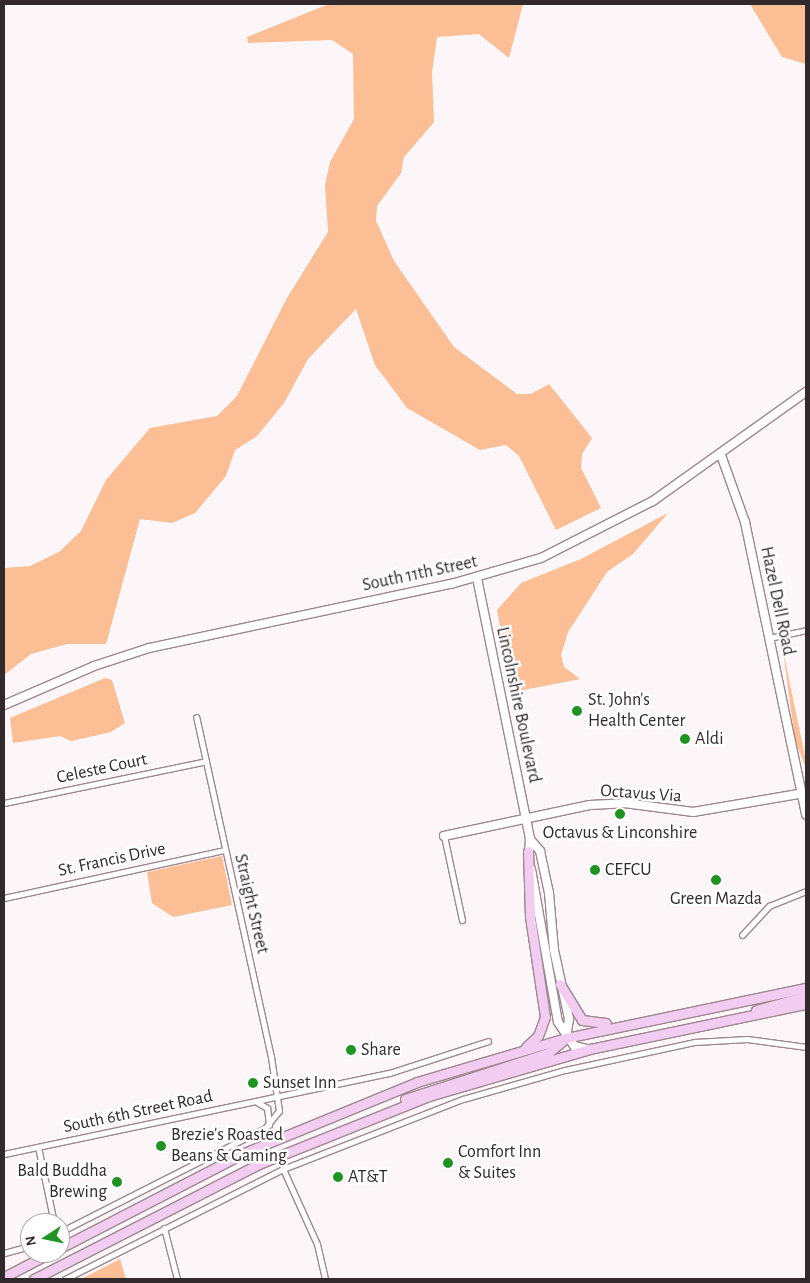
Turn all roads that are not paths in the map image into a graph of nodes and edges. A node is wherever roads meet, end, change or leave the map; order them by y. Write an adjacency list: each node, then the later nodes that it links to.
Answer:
1 (806, 392): 2 (street, South 11th Street)
2 (721, 455): 3 (street, South 11th Street); 5 (street, Hazel Dell Road)
3 (477, 578): 6 (street, South 11th Street); 12 (street, Lincolnshire Boulevard)
4 (806, 630): 5 (street)
5 (769, 638): 9 (street, Hazel Dell Road)
6 (4, 705)
7 (196, 717): 8 (street, Straight Street)
8 (206, 761): 10 (street, Celeste Court); 15 (street, Straight Street)
9 (804, 793): 11 (street, Hazel Dell Road); 12 (street, Octavus Via)
10 (4, 803)
11 (806, 815)
12 (526, 817): 13 (street, Octavus Via); 14 (street, Lincolnshire Boulevard)
13 (444, 836): 19 (street)
14 (530, 839): 16 (street, Lincolnshire Boulevard); 21 (street, Lincolnshire Boulevard)
15 (225, 850): 18 (street, St. Francis Drive); 33 (street, Straight Street)
16 (528, 851): 28 (street, Lincolnshire Boulevard); 32 (main road)
17 (806, 891): 20 (street)
18 (4, 898)
19 (462, 920)
20 (742, 935)
21 (560, 984): 24 (main road); 28 (street, Lincolnshire Boulevard)
22 (806, 988): 24 (main road)
23 (806, 996): 27 (main road)
24 (727, 1004): 28 (main road)
25 (806, 1004): 27 (main road)
26 (806, 1010): 27 (main road)
27 (742, 1017): 31 (main road)
28 (566, 1038): 31 (street); 32 (main road); 35 (main road)
29 (488, 1041): 33 (street, South 6th Street Road)
30 (806, 1047): 39 (street)
31 (590, 1049): 35 (main road)
32 (516, 1052): 43 (main road)
33 (279, 1097): 34 (street, South 6th Street Road); 36 (street)
34 (256, 1102): 36 (street); 37 (street, South 6th Street Road)
35 (382, 1113): 48 (main road)
36 (270, 1124): 41 (street)
37 (38, 1147): 38 (street, South 6th Street Road); 40 (street)
38 (4, 1154)
39 (283, 1169): 42 (street); 51 (street)
40 (52, 1213)
41 (70, 1227)
42 (164, 1228): 49 (street); 50 (street)
43 (70, 1243)
44 (20, 1249): 45 (street)
45 (4, 1253)
46 (31, 1263): 47 (main road)
47 (4, 1277)
48 (34, 1279)
49 (65, 1279)
50 (177, 1279)
51 (325, 1279)

